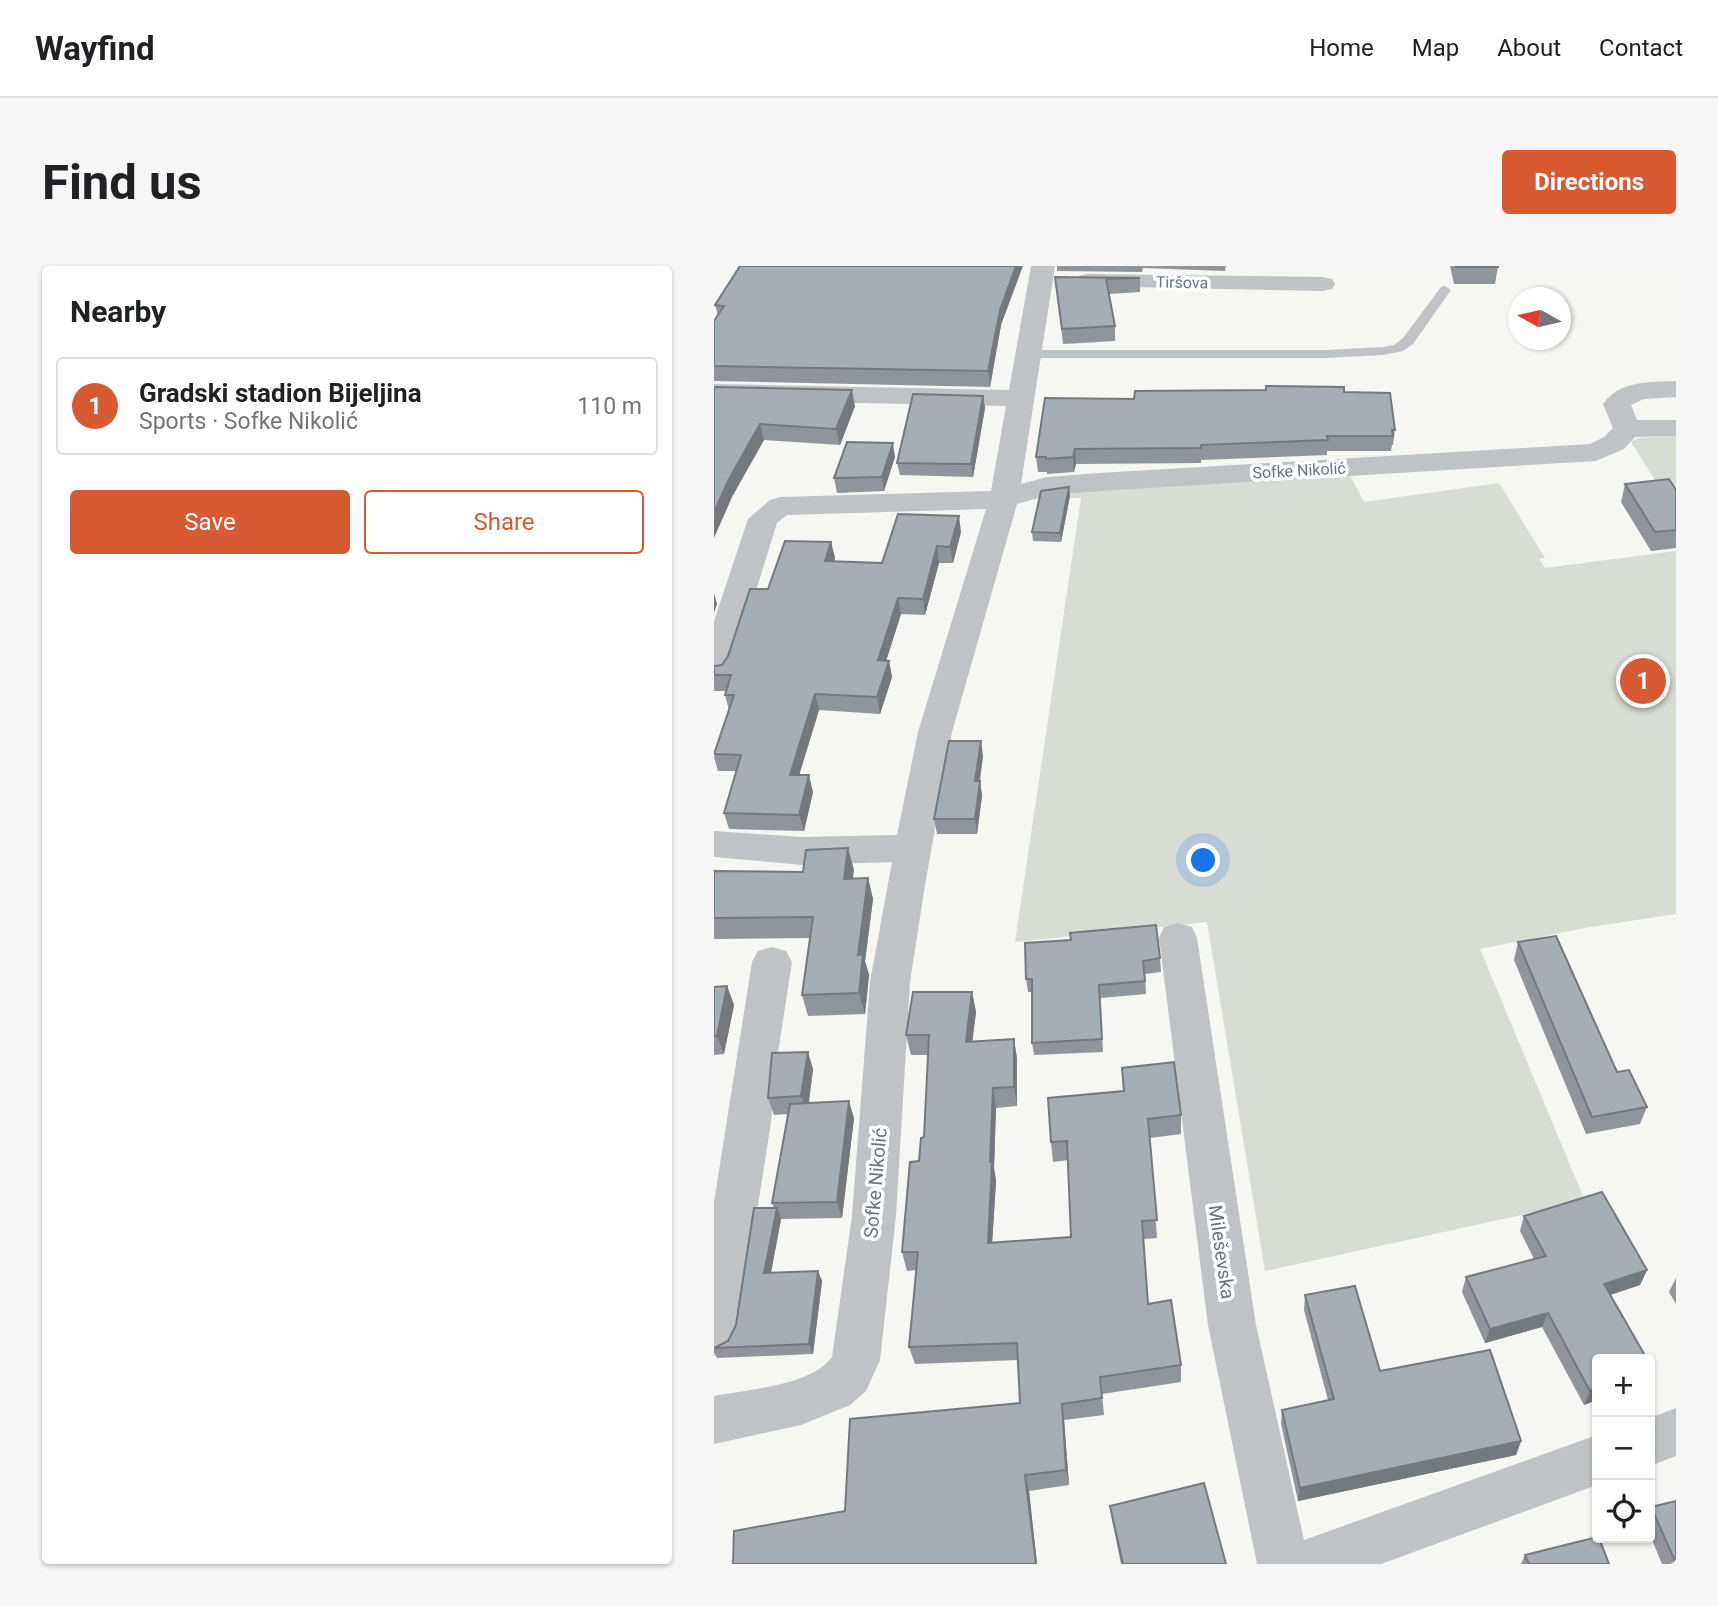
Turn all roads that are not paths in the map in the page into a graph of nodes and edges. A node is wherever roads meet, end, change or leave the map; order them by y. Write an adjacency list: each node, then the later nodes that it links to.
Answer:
1 (1042, 273): 2 (street, Tiršova); 4 (street, Tiršova)
2 (1323, 284)
3 (1445, 290): 4 (lane)
4 (1028, 354): 7 (street, Tiršova)
5 (1676, 389): 9 (street)
6 (714, 392): 7 (street)
7 (1021, 398): 10 (street, Tiršova)
8 (1676, 428): 9 (street)
9 (1628, 429): 10 (street, Sofke Nikolić)
10 (1004, 499): 11 (street, Sofke Nikolić); 13 (street, Sofke Nikolić)
11 (714, 671)
12 (714, 844): 13 (street)
13 (915, 848): 17 (street, Sofke Nikolić)
14 (1178, 938): 21 (street, Mileševska)
15 (772, 962): 16 (street)
16 (714, 1334)
17 (714, 1420)
18 (1676, 1432): 19 (street)
19 (1655, 1439)
20 (1592, 1462): 22 (street)
21 (1283, 1564)
22 (1310, 1564)

